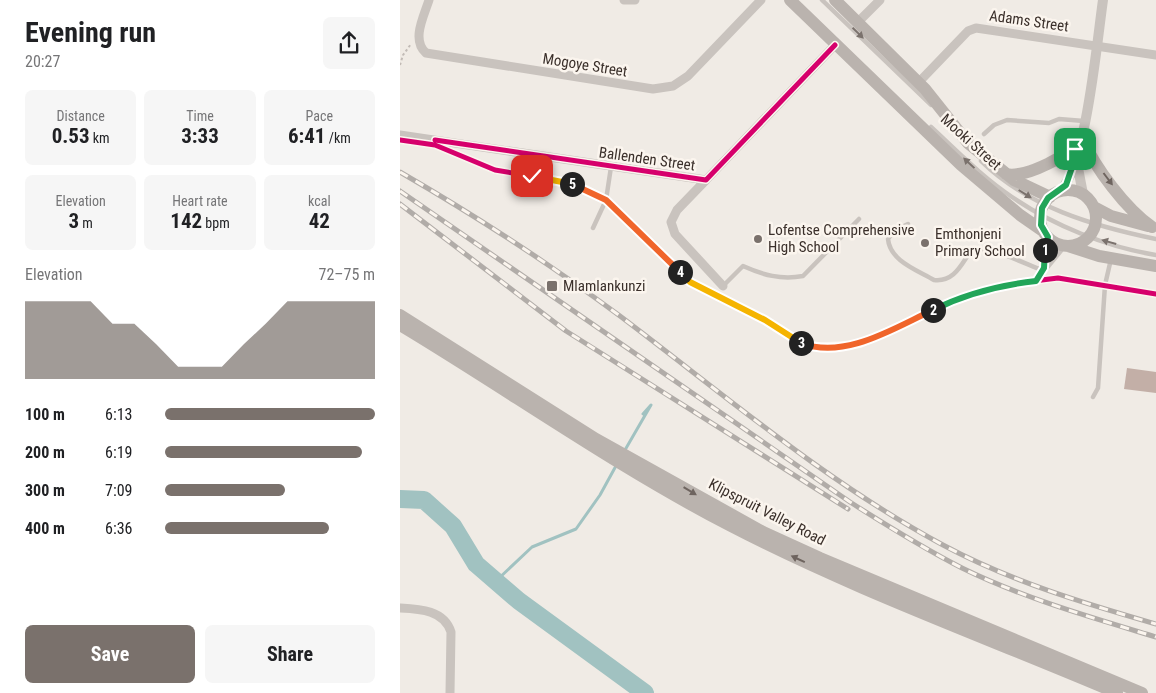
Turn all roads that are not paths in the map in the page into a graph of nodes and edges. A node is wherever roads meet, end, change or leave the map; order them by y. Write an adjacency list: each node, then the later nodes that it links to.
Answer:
1 (429, 0): 4 (street, Mogoye Street)
2 (624, 0): 3 (street)
3 (635, 0)
4 (761, 0)
5 (790, 0): 12 (main road, Mooki Street)
6 (799, 0): 25 (lane, Mooki Street, one-way to 6)
7 (822, 0): 25 (lane, Mooki Street, one-way to 25)
8 (836, 0): 11 (main road, Mooki Street)
9 (880, 0): 11 (street)
10 (1103, 0): 13 (street)
11 (858, 22): 15 (main road, Mooki Street)
12 (835, 45): 23 (street, Ballenden Street); 32 (main road, Mooki Street)
13 (1096, 45): 14 (street, Adams Street); 15 (street, Adams Street); 16 (street)
14 (1156, 55)
15 (919, 82): 22 (main road, Mooki Street)
16 (1084, 121): 17 (lane); 19 (street)
17 (984, 134)
18 (400, 135): 21 (street, Ballenden Street)
19 (1082, 138): 20 (street); 22 (main road); 31 (main road, one-way to 31)
20 (1076, 159): 24 (street); 25 (street)
21 (611, 167): 23 (street, Ballenden Street); 29 (lane)
22 (1004, 173): 25 (main road, Mooki Street)
23 (706, 180): 39 (street)
24 (1083, 194): 25 (main road); 26 (main road)
25 (1049, 201): 30 (lane, Mooki Street); 30 (lane, Mooki Street); 32 (main road)
26 (1094, 207): 30 (main road); 31 (main road)
27 (859, 219): 39 (lane)
28 (908, 224): 37 (lane)
29 (593, 228)
30 (1092, 231): 31 (lane, Mooki Street); 33 (main road); 34 (lane, Mooki Street, one-way to 30)
31 (1155, 231)
32 (1045, 234): 33 (main road); 37 (street)
33 (1065, 246): 35 (main road); 37 (street)
34 (1156, 255)
35 (1111, 258): 36 (main road); 42 (lane)
36 (1156, 266)
37 (1043, 269): 38 (street)
38 (1036, 281)
39 (723, 286)
40 (400, 315): 43 (main road, Klipspruit Valley Road)
41 (400, 325): 43 (main road, Klipspruit Valley Road)
42 (1093, 397)
43 (594, 443): 44 (main road, Klipspruit Valley Road)
44 (644, 472): 47 (main road, Klipspruit Valley Road, one-way to 44); 48 (main road, Klipspruit Valley Road, one-way to 48)
45 (400, 608): 46 (street)
46 (450, 693)
47 (1117, 693)
48 (1142, 693)

